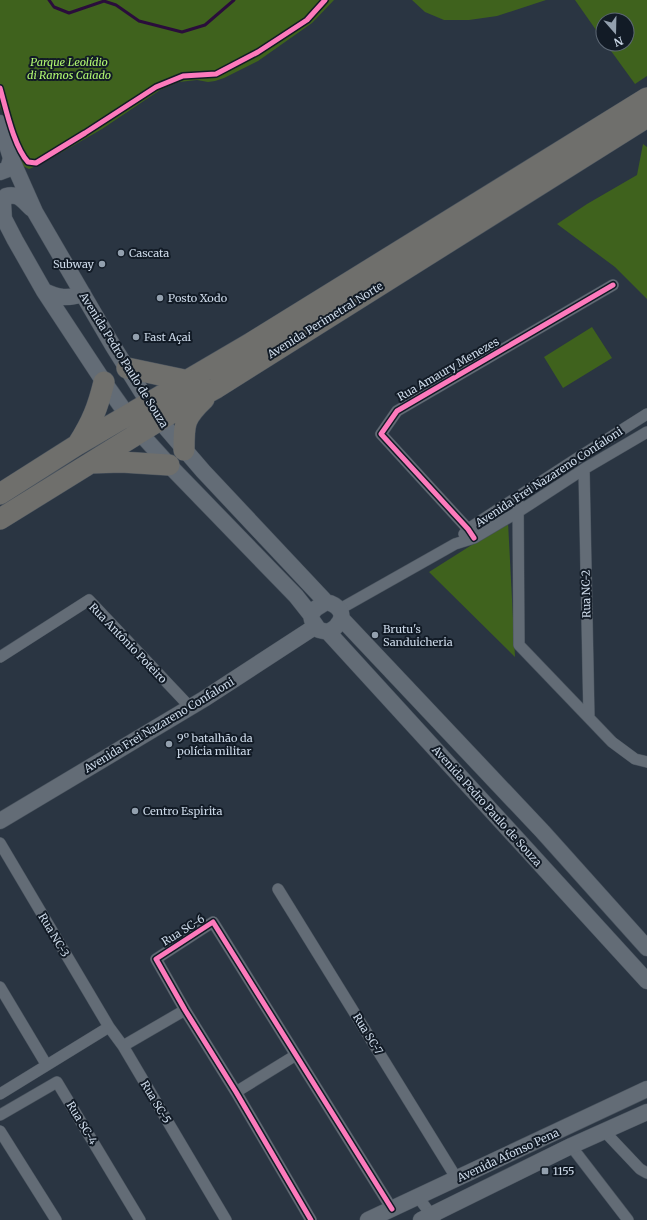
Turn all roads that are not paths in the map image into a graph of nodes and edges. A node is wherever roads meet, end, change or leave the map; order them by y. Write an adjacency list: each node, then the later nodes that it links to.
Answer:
1 (647, 98): 12 (highway, Avenida Perimetral Norte)
2 (647, 117): 14 (highway, Avenida Perimetral Norte)
3 (0, 123): 4 (main road, Avenida Pedro Paulo de Souza)
4 (11, 158): 5 (main road); 6 (main road, Avenida Pedro Paulo de Souza)
5 (0, 172)
6 (35, 212): 7 (main road); 10 (main road, Avenida Pedro Paulo de Souza)
7 (2, 216): 9 (main road, Avenida Pedro Paulo de Souza)
8 (613, 285): 28 (street, Rua Amaury Menezes)
9 (44, 291): 10 (main road); 13 (main road, Avenida Pedro Paulo de Souza)
10 (83, 294): 11 (main road, Avenida Pedro Paulo de Souza)
11 (127, 368): 12 (highway); 15 (main road, Avenida Pedro Paulo de Souza)
12 (189, 381): 15 (highway, Avenida Perimetral Norte)
13 (104, 382): 17 (main road, Avenida Pedro Paulo de Souza); 19 (highway)
14 (216, 388): 15 (highway, Avenida Perimetral Norte); 20 (highway)
15 (155, 412): 17 (highway, Avenida Perimetral Norte); 20 (main road, Avenida Pedro Paulo de Souza)
16 (647, 414): 25 (street, Avenida Frei Nazareno Confaloni)
17 (134, 425): 19 (highway, Avenida Perimetral Norte); 21 (highway, Avenida Perimetral Norte); 22 (main road, Avenida Pedro Paulo de Souza)
18 (647, 432): 23 (street, Avenida Frei Nazareno Confaloni)
19 (77, 445): 24 (highway, Avenida Perimetral Norte)
20 (184, 450): 29 (main road, Avenida Pedro Paulo de Souza)
21 (89, 463): 22 (highway); 27 (highway, Avenida Perimetral Norte)
22 (169, 466): 30 (main road, Avenida Pedro Paulo de Souza)
23 (584, 469): 26 (street, Avenida Frei Nazareno Confaloni); 33 (street, Rua NC-2)
24 (0, 494)
25 (518, 498): 26 (street); 28 (street, Avenida Frei Nazareno Confaloni)
26 (518, 512): 28 (street, Avenida Frei Nazareno Confaloni); 33 (street)
27 (0, 519)
28 (471, 534): 29 (street, Avenida Frei Nazareno Confaloni)
29 (336, 610): 30 (main road); 30 (main road); 35 (main road, Avenida Pedro Paulo de Souza)
30 (318, 624): 32 (main road, Avenida Frei Nazareno Confaloni); 36 (main road, Avenida Pedro Paulo de Souza)
31 (0, 657): 32 (street, Rua Antônio Poteiro)
32 (190, 707): 38 (main road, Avenida Frei Nazareno Confaloni)
33 (589, 718): 34 (street)
34 (647, 762)
35 (498, 783): 36 (main road); 39 (main road, Avenida Pedro Paulo de Souza)
36 (469, 784): 37 (main road, Avenida Pedro Paulo de Souza)
37 (500, 820): 39 (main road); 43 (main road, Avenida Pedro Paulo de Souza)
38 (0, 821)
39 (543, 832): 42 (main road, Avenida Pedro Paulo de Souza)
40 (0, 843): 46 (street, Rua NC-3)
41 (278, 889): 59 (street, Rua SC-7)
42 (647, 948)
43 (647, 980)
44 (0, 987): 49 (street)
45 (185, 1010): 47 (street); 48 (street, Rua SC-6); 51 (street, Rua SC-6)
46 (109, 1027): 47 (street, Rua NC-3); 49 (street)
47 (123, 1046): 65 (street, Rua SC-5)
48 (296, 1055): 51 (street); 61 (street, Rua SC-6)
49 (46, 1064): 52 (street)
50 (647, 1089): 59 (main road, Avenida Afonso Pena)
51 (236, 1092): 66 (street, Rua SC-6)
52 (0, 1094)
53 (647, 1112): 56 (main road, Avenida Afonso Pena)
54 (0, 1115): 64 (street, Rua SC-4)
55 (0, 1131): 63 (street)
56 (605, 1132): 57 (main road, Avenida Afonso Pena); 58 (street)
57 (571, 1146): 62 (main road, Avenida Afonso Pena); 68 (street)
58 (647, 1173)
59 (457, 1179): 60 (main road, Avenida Afonso Pena)
60 (418, 1197): 61 (main road, Avenida Afonso Pena); 62 (street)
61 (392, 1209): 67 (main road, Avenida Afonso Pena)
62 (429, 1218)
63 (56, 1220)
64 (140, 1220)
65 (226, 1220)
66 (311, 1220)
67 (368, 1220)
68 (628, 1220)

